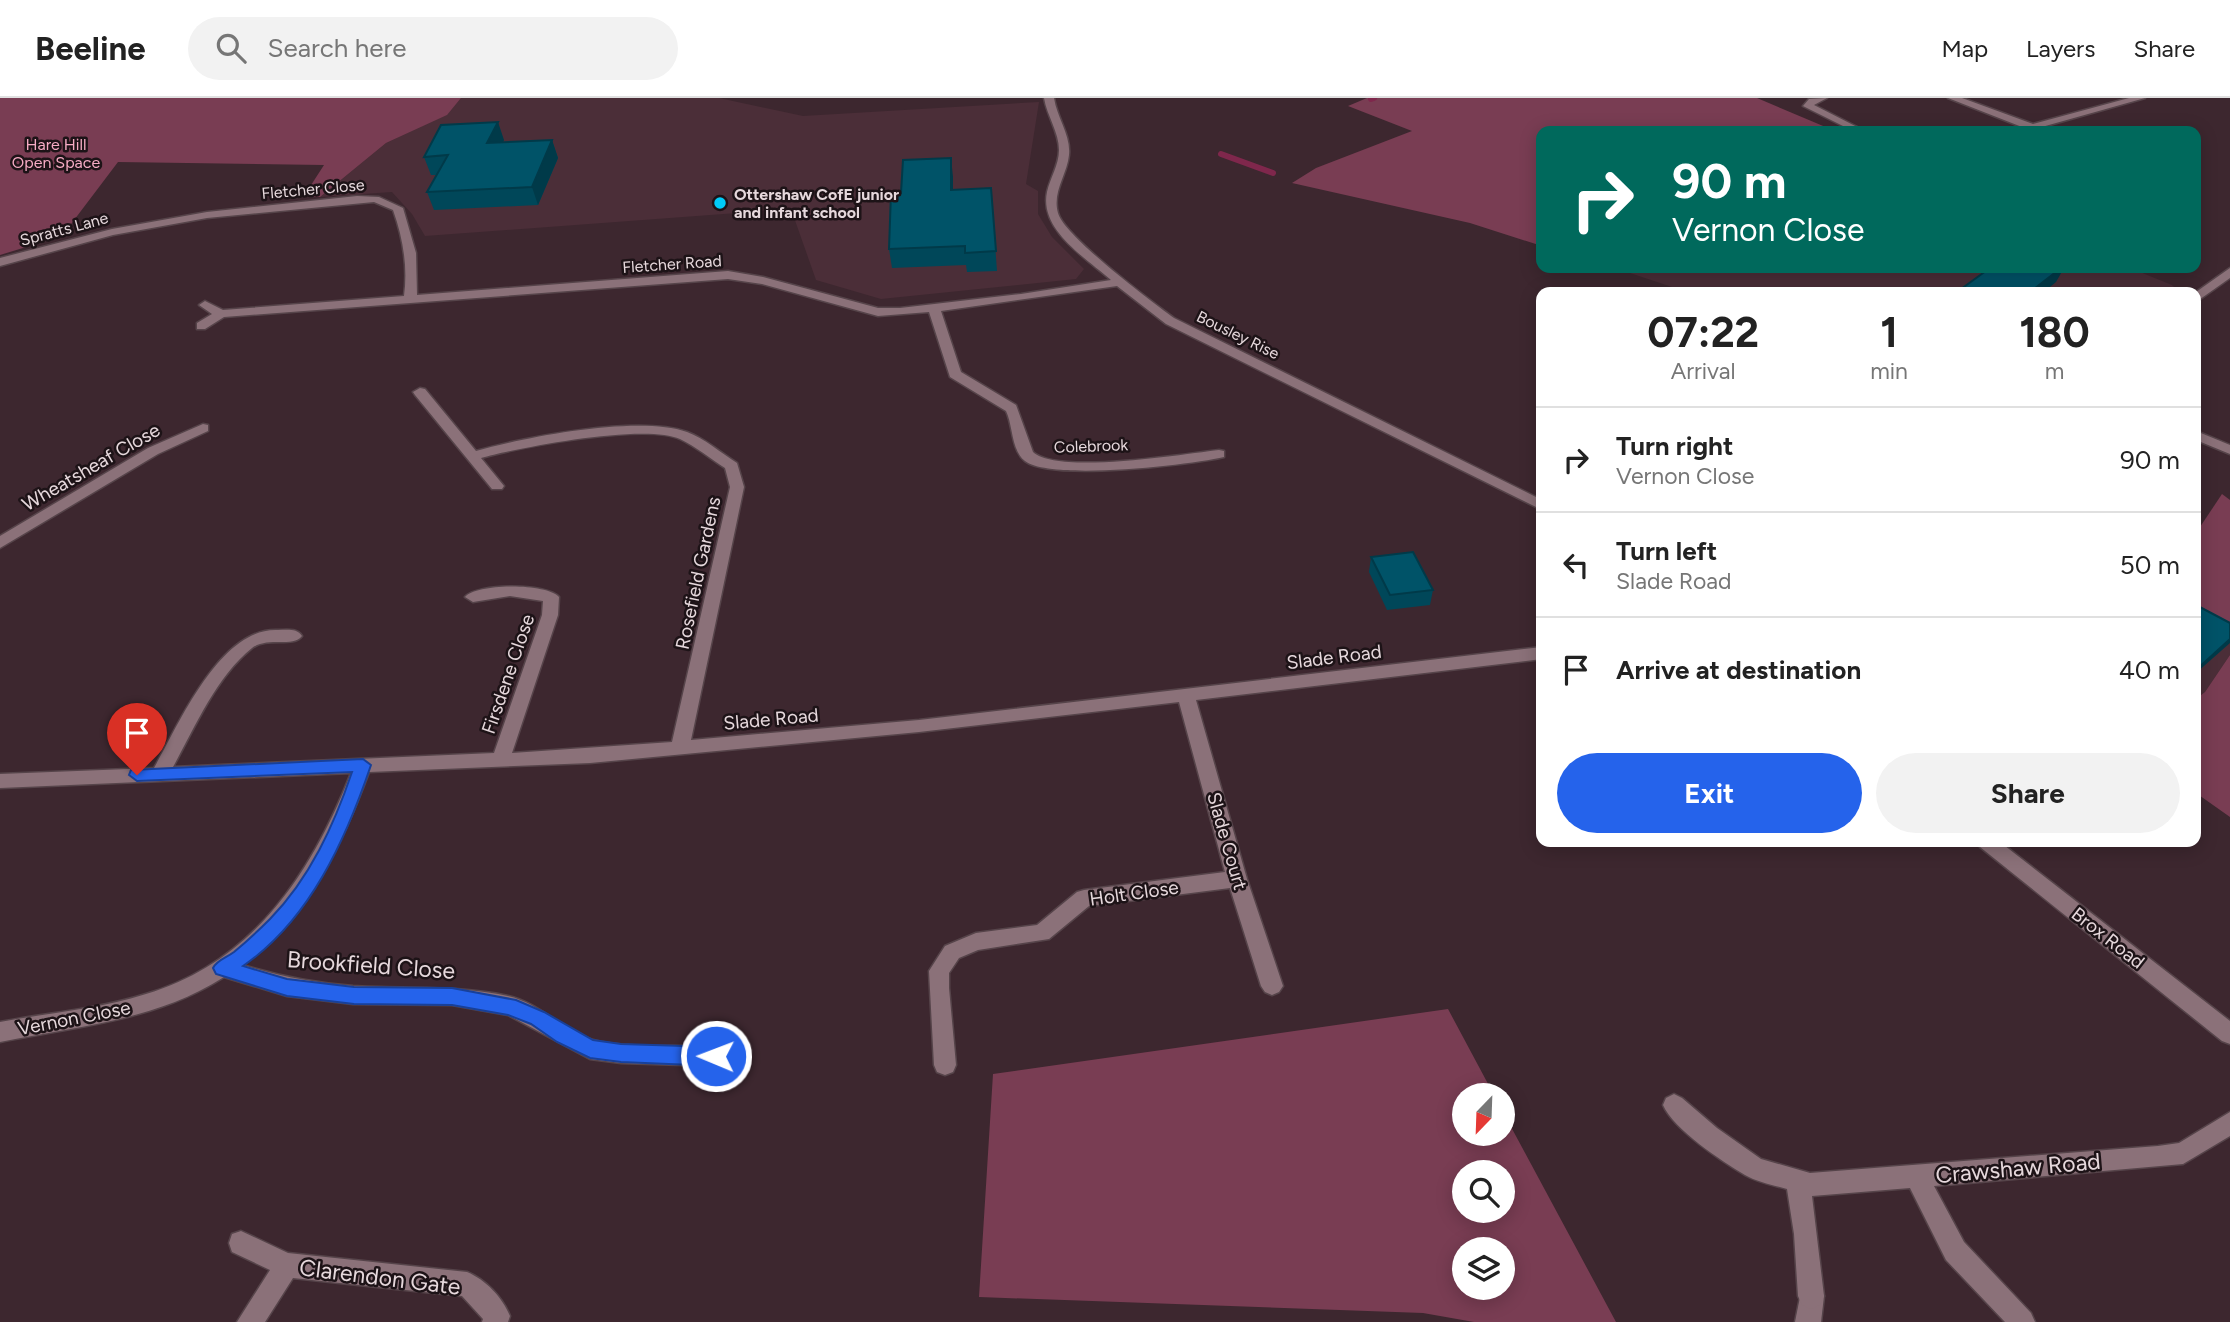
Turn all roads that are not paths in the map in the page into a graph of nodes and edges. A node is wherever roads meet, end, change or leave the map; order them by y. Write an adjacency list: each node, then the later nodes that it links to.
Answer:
1 (1049, 98): 10 (street, Bousley Rise)
2 (1822, 98): 5 (street)
3 (1954, 98): 6 (street)
4 (2140, 98): 6 (street)
5 (1850, 126)
6 (2029, 126)
7 (136, 227): 8 (street, Spratts Lane); 12 (street, Fletcher Close)
8 (0, 262)
9 (2230, 272): 11 (street)
10 (1119, 282): 14 (street, Fletcher Road); 24 (street, Bousley Rise)
11 (2201, 294)
12 (410, 300): 14 (street, Fletcher Road); 15 (street, Fletcher Road)
13 (205, 306): 15 (street)
14 (934, 308): 21 (street, Colebrook)
15 (221, 314): 16 (street, Fletcher Road)
16 (201, 326)
17 (420, 392): 22 (street)
18 (202, 428): 25 (street, Wheatsheaf Close)
19 (2201, 437): 20 (street)
20 (2230, 450)
21 (1218, 454)
22 (472, 456): 23 (street); 30 (street, Rosefield Gardens)
23 (497, 486)
24 (1536, 503)
25 (0, 543)
26 (473, 597): 31 (street, Firsdene Close)
27 (294, 636): 33 (street)
28 (1536, 654): 29 (street, Slade Road)
29 (1186, 695): 30 (street, Slade Road); 36 (street, Slade Court)
30 (680, 748): 31 (street, Slade Road)
31 (501, 760): 32 (street, Slade Road)
32 (363, 765): 33 (street, Slade Road); 37 (street, Vernon Close)
33 (160, 774): 34 (street, Slade Road)
34 (0, 781)
35 (1993, 847): 40 (street, Brox Road)
36 (1237, 879): 38 (street, Slade Court); 42 (street, Holt Close)
37 (222, 968): 39 (street, Vernon Close); 41 (street, Brookfield Close)
38 (1272, 986)
39 (0, 1032)
40 (2230, 1034)
41 (716, 1056)
42 (945, 1065)
43 (1674, 1105): 46 (street, Crawshaw Road)
44 (2230, 1123): 45 (street, Crawshaw Road)
45 (1916, 1176): 46 (street, Crawshaw Road); 52 (street)
46 (1797, 1181): 51 (street)
47 (241, 1243): 48 (street, Clarendon Gate)
48 (287, 1265): 49 (street, Clarendon Gate); 50 (street, Clarendon Gate)
49 (250, 1322)
50 (495, 1322)
51 (1808, 1322)
52 (2022, 1322)

